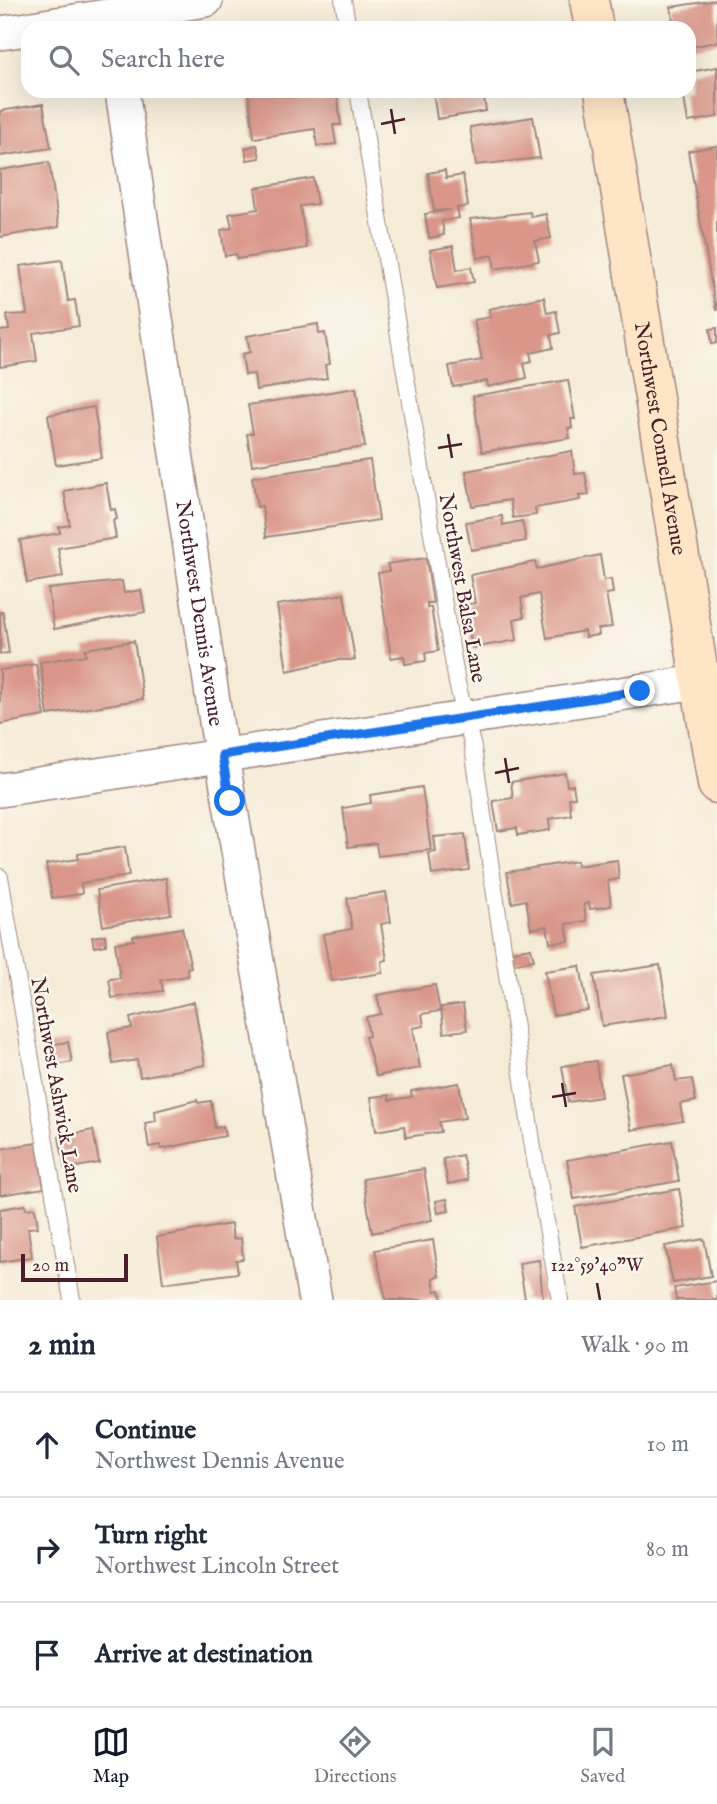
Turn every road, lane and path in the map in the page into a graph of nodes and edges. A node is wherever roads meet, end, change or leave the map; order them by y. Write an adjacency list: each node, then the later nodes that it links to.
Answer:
1 (206, 0): 4 (street)
2 (343, 0): 6 (lane)
3 (589, 0): 7 (street)
4 (110, 15): 5 (street)
5 (73, 21)
6 (347, 21)
7 (593, 21)
8 (21, 30): 9 (street)
9 (0, 33)
10 (123, 98): 15 (street, Northwest Dennis Avenue)
11 (359, 98): 14 (lane, Northwest Balsa Lane)
12 (605, 98): 13 (street, Northwest Connell Avenue)
13 (709, 680): 14 (street); 16 (street, Northwest Connell Avenue)
14 (466, 719): 15 (street); 21 (lane, Northwest Balsa Lane)
15 (222, 755): 17 (street); 20 (street, Northwest Dennis Avenue)
16 (717, 784)
17 (0, 790)
18 (0, 877): 19 (lane, Northwest Ashwick Lane)
19 (72, 1300)
20 (315, 1300)
21 (560, 1300)

